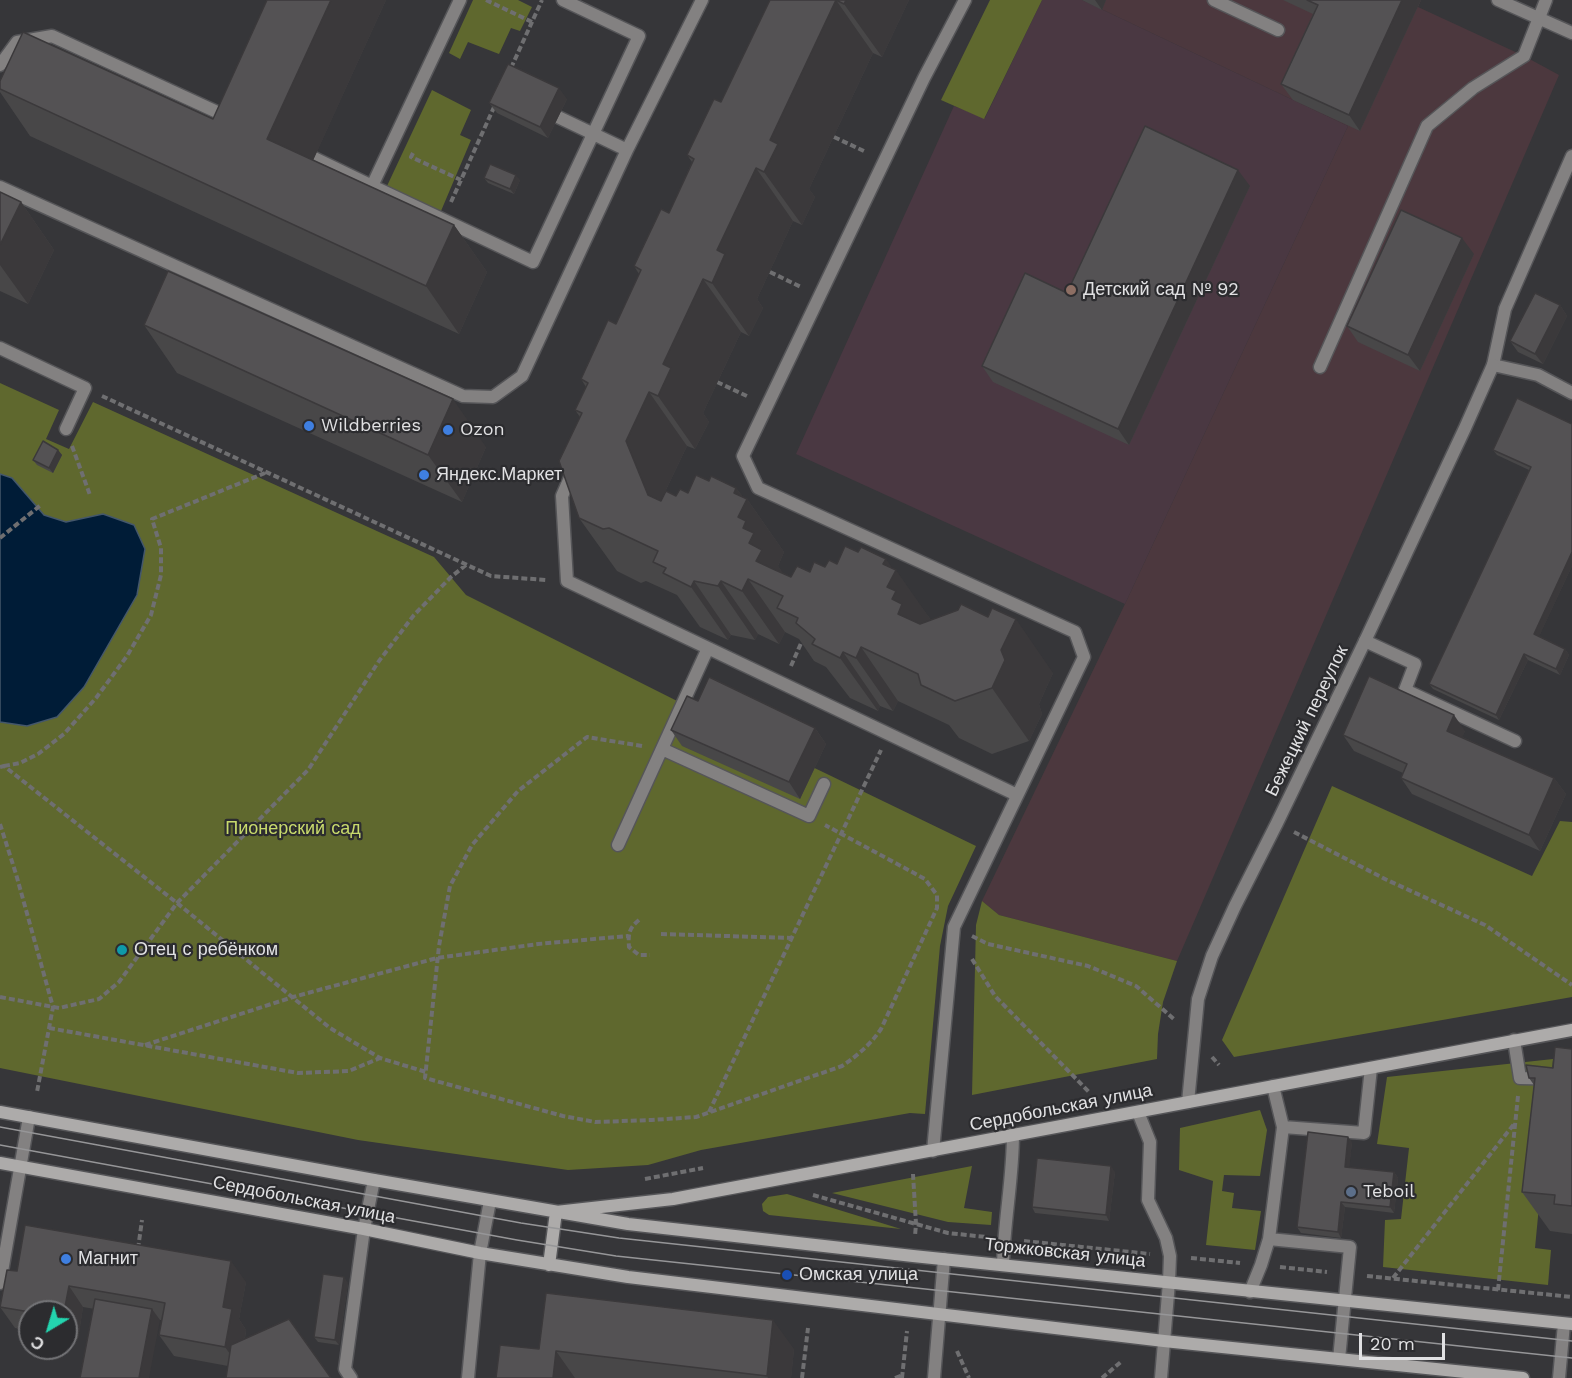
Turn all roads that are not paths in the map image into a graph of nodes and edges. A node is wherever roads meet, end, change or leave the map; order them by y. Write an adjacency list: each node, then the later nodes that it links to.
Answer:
1 (460, 0): 18 (street)
2 (563, 0): 14 (street)
3 (702, 0): 15 (street)
4 (965, 0): 31 (street)
5 (1214, 0): 9 (street)
6 (1498, 0): 8 (street)
7 (1546, 0): 8 (street)
8 (1539, 18): 10 (street); 22 (street)
9 (1278, 30)
10 (1572, 33)
11 (0, 65): 13 (street)
12 (558, 117): 14 (street)
13 (244, 124)
14 (593, 135): 15 (street); 18 (street)
15 (627, 150): 19 (street)
16 (1572, 156): 21 (street, Бежецкий переулок)
17 (314, 158): 18 (street)
18 (372, 186)
19 (0, 187)
20 (0, 348): 24 (street)
21 (1493, 365): 23 (street); 26 (street, Бежецкий переулок)
22 (1320, 367)
23 (1572, 393)
24 (66, 429)
25 (580, 455): 27 (street)
26 (1365, 641): 28 (street); 38 (street, Бежецкий переулок)
27 (708, 648): 29 (street); 31 (street)
28 (1515, 741)
29 (662, 749): 30 (street); 32 (street)
30 (824, 784)
31 (1017, 795): 44 (street)
32 (618, 845)
33 (1572, 1030): 34 (main road, Сердобольская улица)
34 (1514, 1040): 35 (main road, Сердобольская улица); 36 (street)
35 (1371, 1068): 37 (main road, Сердобольская улица); 42 (street)
36 (1572, 1079)
37 (1273, 1086): 38 (main road, Сердобольская улица); 42 (street)
38 (1188, 1102): 40 (main road, Сердобольская улица)
39 (0, 1112): 41 (main road, Сердобольская улица)
40 (1138, 1112): 43 (main road, Сердобольская улица); 56 (street)
41 (29, 1117): 46 (street); 47 (main road, Сердобольская улица)
42 (1283, 1127): 51 (street)
43 (1013, 1134): 44 (main road, Сердобольская улица); 55 (street)
44 (933, 1151): 49 (main road, Сердобольская улица)
45 (0, 1163): 46 (main road, Сердобольская улица)
46 (21, 1166): 50 (main road, Сердобольская улица); 57 (street)
47 (374, 1180): 48 (main road, Сердобольская улица); 50 (street)
48 (490, 1201): 49 (main road, Сердобольская улица); 52 (street)
49 (556, 1212): 53 (main road, Торжковская улица); 54 (main road)
50 (364, 1229): 52 (main road, Сердобольская улица); 64 (street)
51 (1269, 1239): 58 (street); 59 (street)
52 (480, 1253): 54 (main road, Сердобольская улица); 65 (street)
53 (944, 1259): 55 (main road, Торжковская улица); 60 (street)
54 (549, 1265): 60 (main road)
55 (1003, 1265): 56 (main road, Торжковская улица)
56 (1168, 1282): 58 (main road, Торжковская улица); 62 (street)
57 (0, 1283)
58 (1250, 1292): 59 (main road, Торжковская улица)
59 (1345, 1301): 61 (main road, Торжковская улица); 63 (street)
60 (940, 1314): 62 (main road); 66 (street)
61 (1568, 1324): 69 (street)
62 (1164, 1341): 63 (main road); 67 (street)
63 (1339, 1359): 68 (main road)
64 (351, 1378)
65 (468, 1378)
66 (934, 1378)
67 (1161, 1378)
68 (1523, 1378)
69 (1559, 1378)

